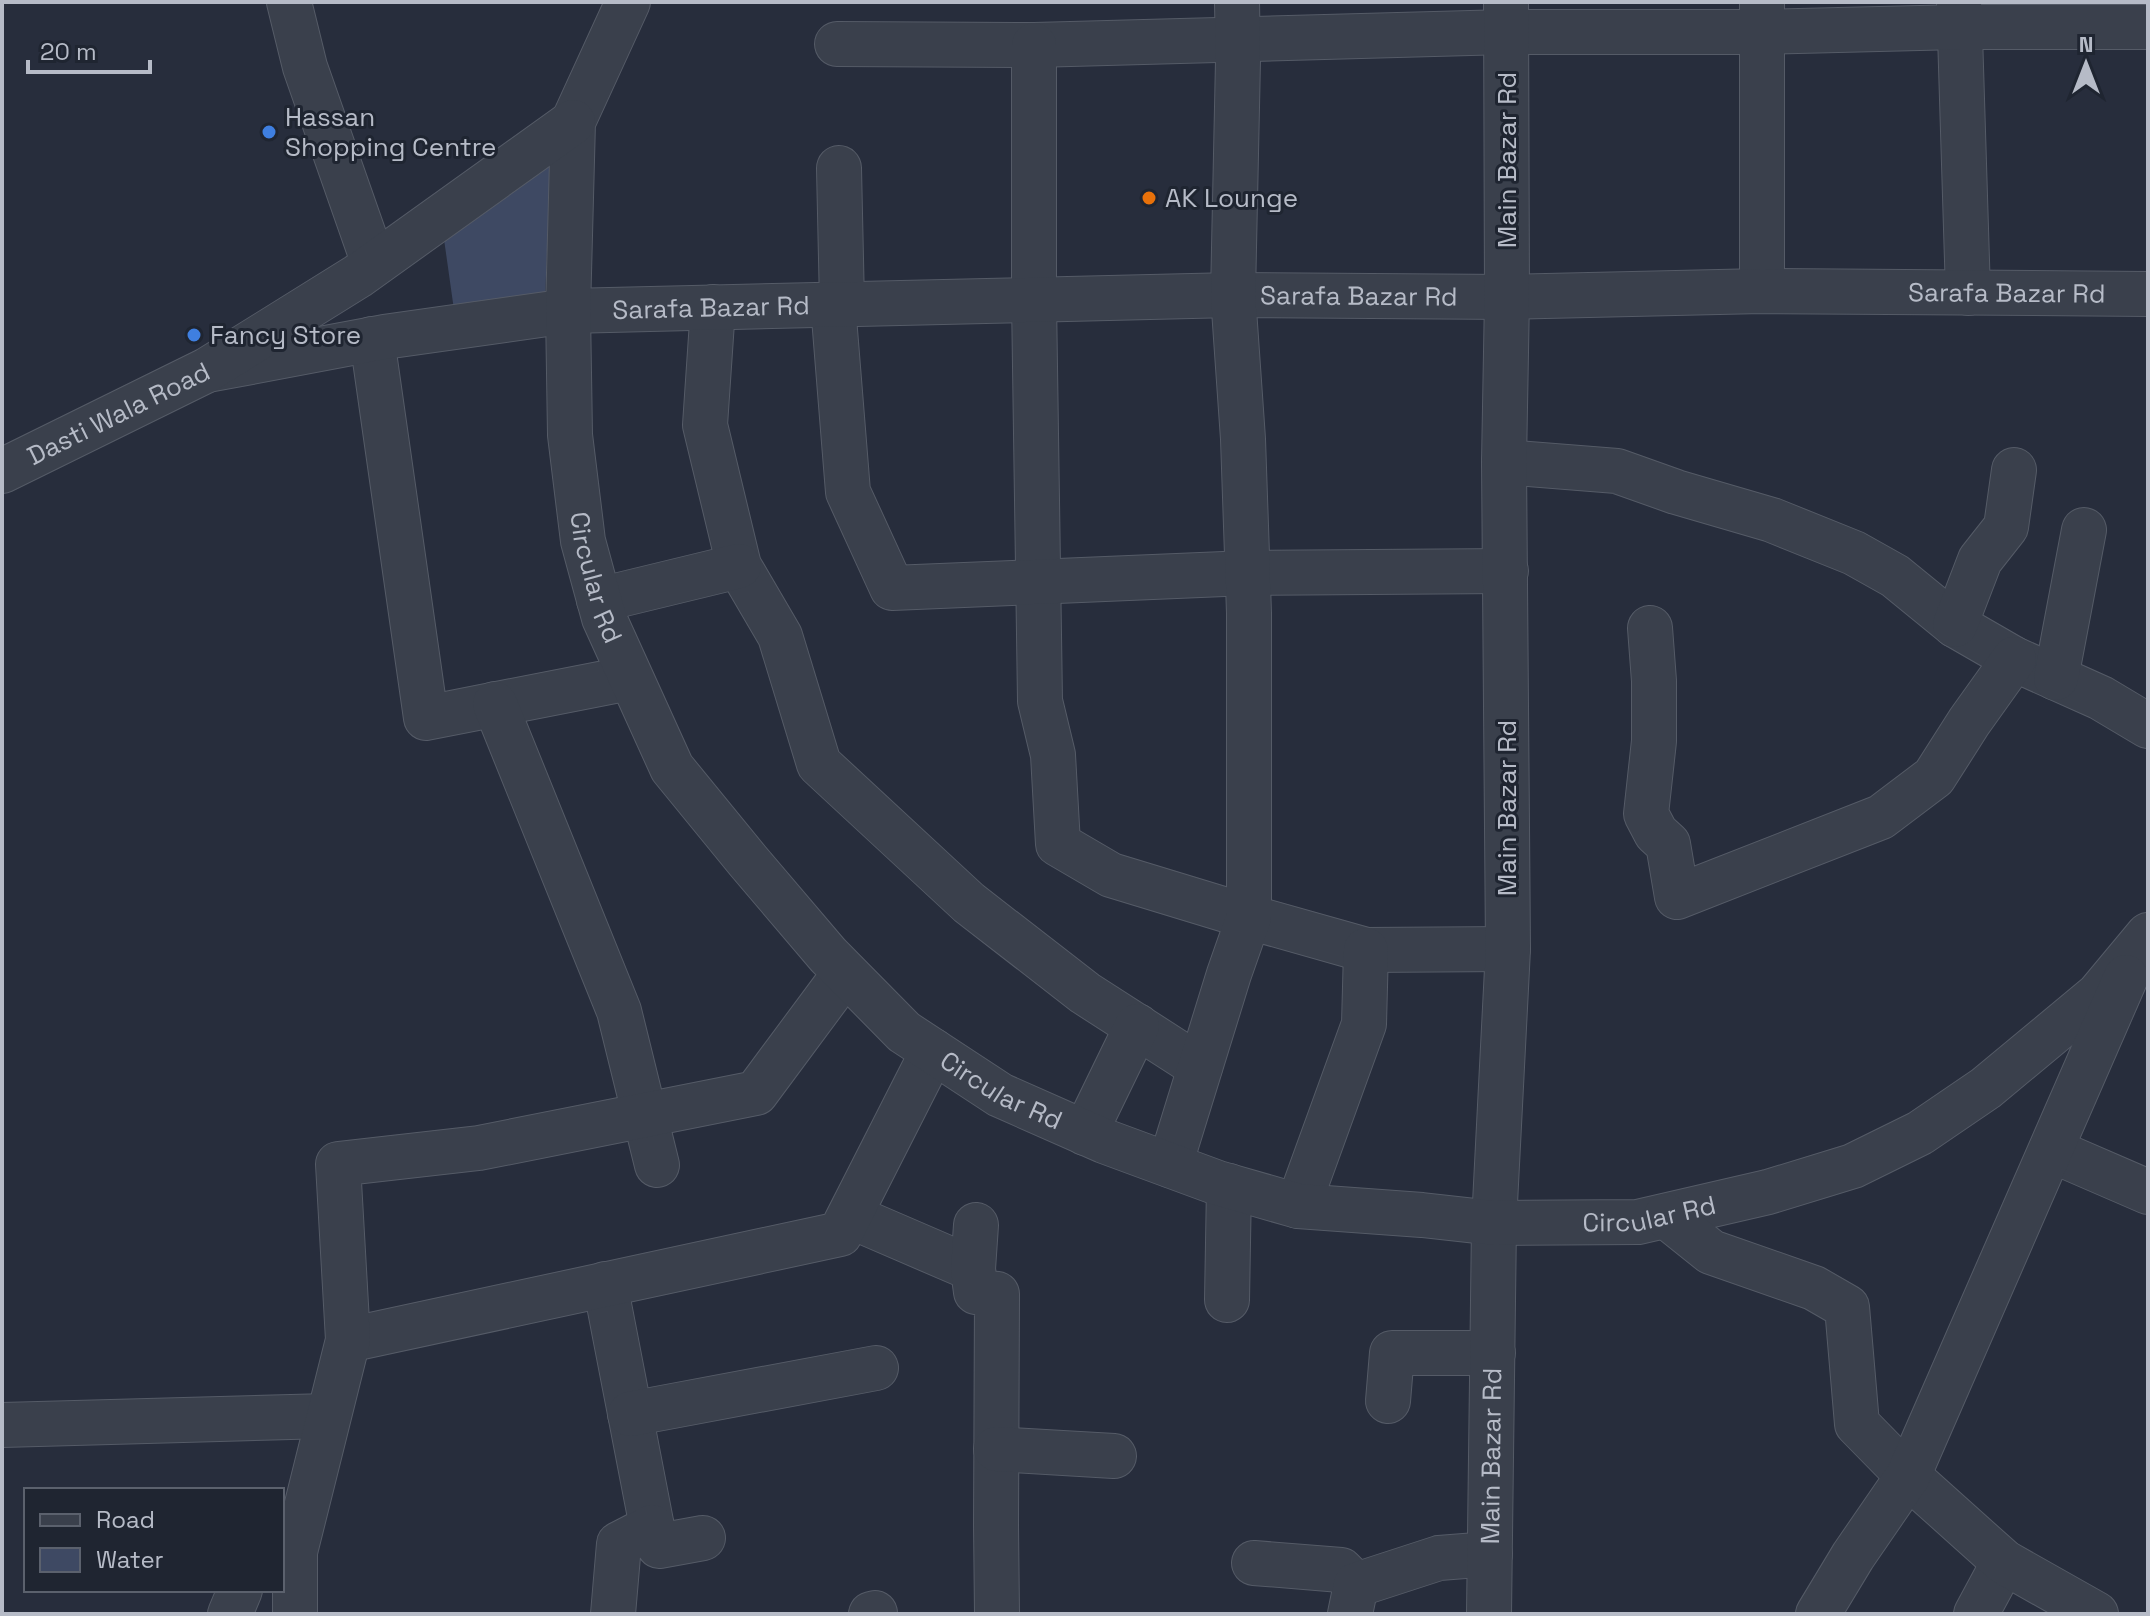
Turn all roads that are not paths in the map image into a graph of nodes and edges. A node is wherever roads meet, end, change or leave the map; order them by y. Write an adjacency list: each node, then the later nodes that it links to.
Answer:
1 (289, 2): 13 (street)
2 (628, 2): 11 (street, Circular Rd)
3 (1960, 14): 6 (street); 8 (street); 15 (street)
4 (1506, 17): 5 (street); 7 (street); 18 (street, Main Bazar Rd)
5 (1616, 17): 6 (street)
6 (1762, 17): 14 (street)
7 (1237, 20): 10 (street); 17 (street)
8 (2148, 27)
9 (837, 44): 10 (street)
10 (1034, 45): 19 (street)
11 (573, 122): 13 (street); 22 (street, Circular Rd)
12 (839, 168): 20 (street)
13 (374, 264): 24 (street)
14 (1762, 291): 15 (street, Sarafa Bazar Rd); 18 (street, Sarafa Bazar Rd)
15 (1968, 293): 16 (street, Sarafa Bazar Rd)
16 (2148, 294)
17 (1233, 295): 18 (street, Sarafa Bazar Rd); 19 (street, Sarafa Bazar Rd); 31 (street)
18 (1507, 297): 25 (street, Main Bazar Rd)
19 (1034, 300): 20 (street, Sarafa Bazar Rd); 32 (street)
20 (837, 304): 21 (street, Sarafa Bazar Rd); 32 (street)
21 (713, 307): 22 (street, Sarafa Bazar Rd); 29 (street)
22 (568, 311): 23 (street, Dasti Wala Road); 33 (street, Circular Rd)
23 (372, 339): 24 (street, Dasti Wala Road); 39 (street)
24 (207, 370): 27 (street, Dasti Wala Road)
25 (1504, 462): 30 (street, Main Bazar Rd); 34 (street)
26 (2014, 470): 34 (street)
27 (2, 471)
28 (2084, 530): 38 (street)
29 (739, 566): 33 (street); 46 (street)
30 (1506, 571): 31 (street); 43 (street, Main Bazar Rd)
31 (1248, 573): 32 (street); 41 (street)
32 (1038, 582): 41 (street)
33 (599, 600): 37 (street, Circular Rd)
34 (1955, 625): 36 (street)
35 (1650, 628): 36 (street)
36 (2014, 659): 38 (street)
37 (630, 678): 39 (street); 45 (street, Circular Rd)
38 (2056, 678): 40 (street)
39 (495, 704): 49 (street)
40 (2148, 726)
41 (1249, 917): 44 (street); 48 (street)
42 (2144, 940): 51 (street); 58 (street, Circular Rd)
43 (1508, 949): 44 (street); 59 (street, Main Bazar Rd)
44 (1366, 950): 56 (street)
45 (845, 973): 47 (street, Circular Rd); 49 (street)
46 (1137, 1026): 48 (street); 50 (street)
47 (933, 1051): 50 (street, Circular Rd); 57 (street)
48 (1200, 1067): 53 (street)
49 (645, 1116): 52 (street); 64 (street)
50 (1085, 1133): 53 (street, Circular Rd)
51 (2051, 1150): 55 (street); 73 (street)
52 (657, 1165)
53 (1170, 1165): 54 (street, Circular Rd)
54 (1229, 1186): 56 (street, Circular Rd); 63 (street)
55 (2148, 1192)
56 (1298, 1206): 59 (street, Circular Rd)
57 (850, 1216): 61 (street); 62 (street)
58 (1666, 1216): 59 (street, Circular Rd); 73 (street)
59 (1494, 1223): 65 (street, Main Bazar Rd)
60 (976, 1225): 61 (street)
61 (973, 1269): 71 (street)
62 (605, 1284): 64 (street); 68 (street)
63 (1227, 1300)
64 (348, 1340): 69 (street)
65 (1493, 1353): 67 (street); 77 (street, Main Bazar Rd)
66 (876, 1368): 68 (street)
67 (1388, 1401)
68 (630, 1414): 75 (street)
69 (328, 1416): 70 (street); 74 (street)
70 (2, 1425)
71 (996, 1449): 72 (street); 85 (street)
72 (1114, 1456)
73 (1908, 1476): 78 (street); 87 (street)
74 (292, 1525): 83 (street)
75 (652, 1527): 76 (street); 84 (street)
76 (703, 1538)
77 (1490, 1554): 81 (street); 86 (street, Main Bazar Rd)
78 (2004, 1562): 88 (street); 89 (street)
79 (1254, 1563): 81 (street)
80 (239, 1592): 82 (street)
81 (1353, 1599)
82 (230, 1614)
83 (295, 1614)
84 (613, 1614)
85 (997, 1614)
86 (1489, 1614)
87 (1818, 1614)
88 (1976, 1614)
89 (2096, 1614)

